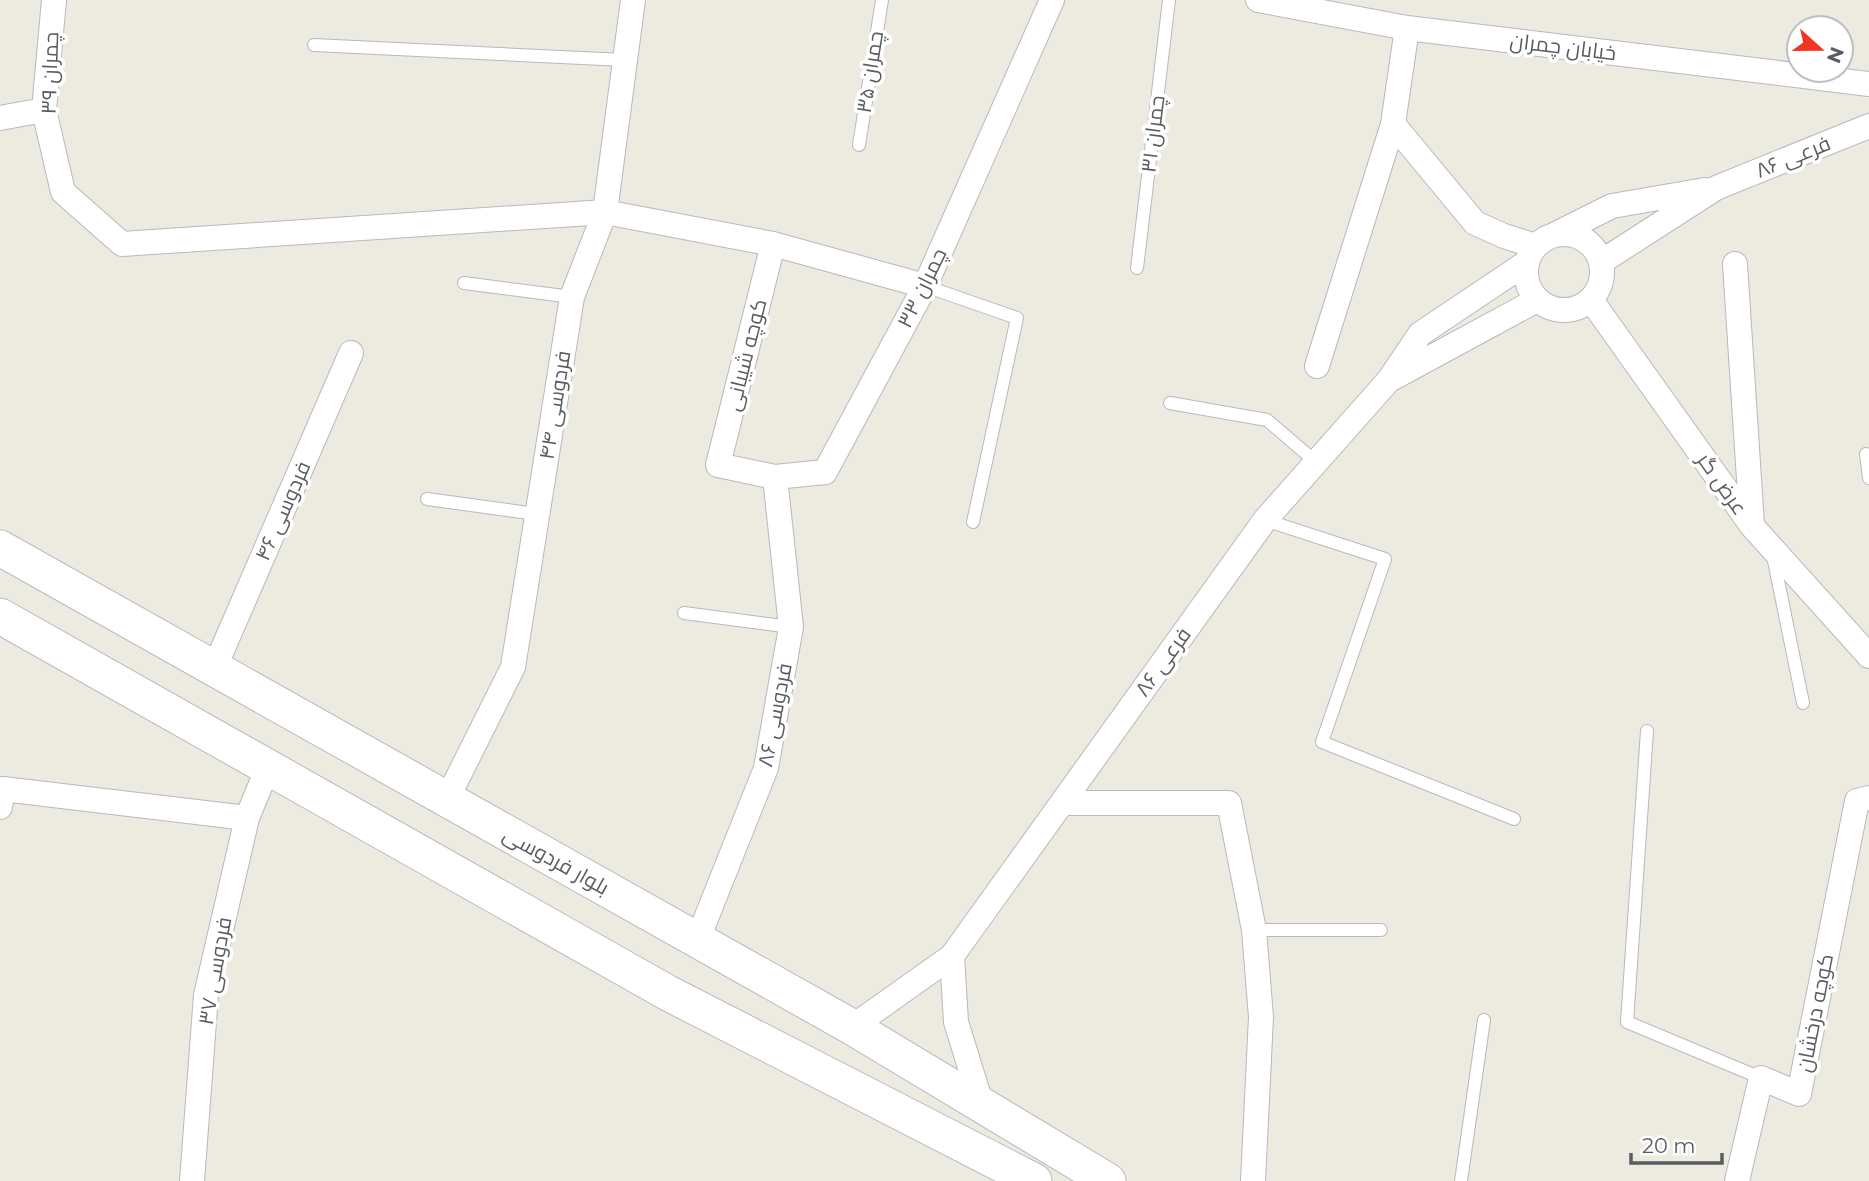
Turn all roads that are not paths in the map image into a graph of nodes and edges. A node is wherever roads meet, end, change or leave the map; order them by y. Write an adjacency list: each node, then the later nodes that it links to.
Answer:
1 (54, 0): 11 (street, چمران ۳۹)
2 (633, 0): 9 (street, فردوسی ۴۴)
3 (882, 0): 15 (lane, چمران ۳۵)
4 (1052, 0): 24 (street, چمران ۳۳)
5 (1169, 0): 22 (lane, چمران ۳۱)
6 (1258, 0): 7 (street, خیابان چمران)
7 (1407, 28): 10 (street, خیابان چمران); 13 (street)
8 (314, 45): 9 (lane)
9 (624, 60): 17 (street, فردوسی ۴۴)
10 (1869, 84)
11 (44, 110): 12 (street); 17 (street, چمران ۳۹)
12 (0, 118)
13 (1393, 124): 19 (street); 29 (street)
14 (1869, 126): 16 (street, فرعی ۸۶)
15 (859, 145)
16 (1716, 188): 19 (street); 20 (street)
17 (605, 212): 18 (street); 25 (street, فردوسی ۴۴)
18 (774, 244): 24 (street); 34 (street, کوچه شیبانی)
19 (1538, 248): 20 (street); 26 (street); 30 (street)
20 (1601, 262): 27 (street)
21 (1735, 264): 41 (street)
22 (1137, 268)
23 (464, 283): 25 (lane)
24 (925, 285): 35 (street, چمران ۳۳); 40 (lane)
25 (572, 297): 38 (street, فردوسی ۴۴)
26 (1537, 300): 27 (street); 30 (street)
27 (1591, 300): 41 (street, عرض گر)
28 (351, 353): 48 (street, فردوسی ۴۶)
29 (1317, 366)
30 (1389, 380): 33 (street, فرعی ۸۶)
31 (1170, 403): 33 (lane)
32 (1866, 454): 36 (lane)
33 (1316, 462): 39 (street, فرعی ۸۶)
34 (718, 465): 35 (street, چمران ۳۳)
35 (775, 477): 46 (street, فردوسی ۸۶)
36 (1869, 478)
37 (427, 499): 38 (lane)
38 (536, 514): 53 (street, فردوسی ۴۴)
39 (1265, 520): 54 (street, فرعی ۸۶); 57 (lane)
40 (973, 522)
41 (1752, 526): 43 (street, عرض گر)
42 (0, 548): 48 (main road, بلوار فردوسی)
43 (1772, 551): 47 (street, عرض گر); 49 (lane)
44 (684, 613): 46 (lane)
45 (0, 616): 51 (main road)
46 (791, 627): 60 (street, فردوسی ۸۶)
47 (1868, 654)
48 (214, 668): 53 (main road, بلوار فردوسی)
49 (1803, 703)
50 (1647, 731): 64 (lane)
51 (268, 767): 56 (street, فردوسی ۳۷); 67 (main road)
52 (1869, 798): 64 (street, کوچه درخشان)
53 (447, 799): 60 (main road, بلوار فردوسی)
54 (1062, 803): 58 (street); 61 (street, فرعی ۸۶)
55 (0, 807): 56 (street)
56 (247, 818): 66 (street, فردوسی ۳۷)
57 (1514, 819)
58 (1254, 930): 59 (lane); 69 (street)
59 (1381, 930)
60 (697, 940): 63 (main road, بلوار فردوسی)
61 (952, 956): 63 (street, فرعی ۸۶); 65 (street)
62 (1484, 1020): 70 (lane)
63 (852, 1027): 65 (main road, بلوار فردوسی)
64 (1761, 1078): 71 (street, کوچه درخشان)
65 (982, 1106): 68 (main road, بلوار فردوسی)
66 (192, 1181)
67 (1034, 1181)
68 (1108, 1181)
69 (1253, 1181)
70 (1461, 1181)
71 (1737, 1181)

